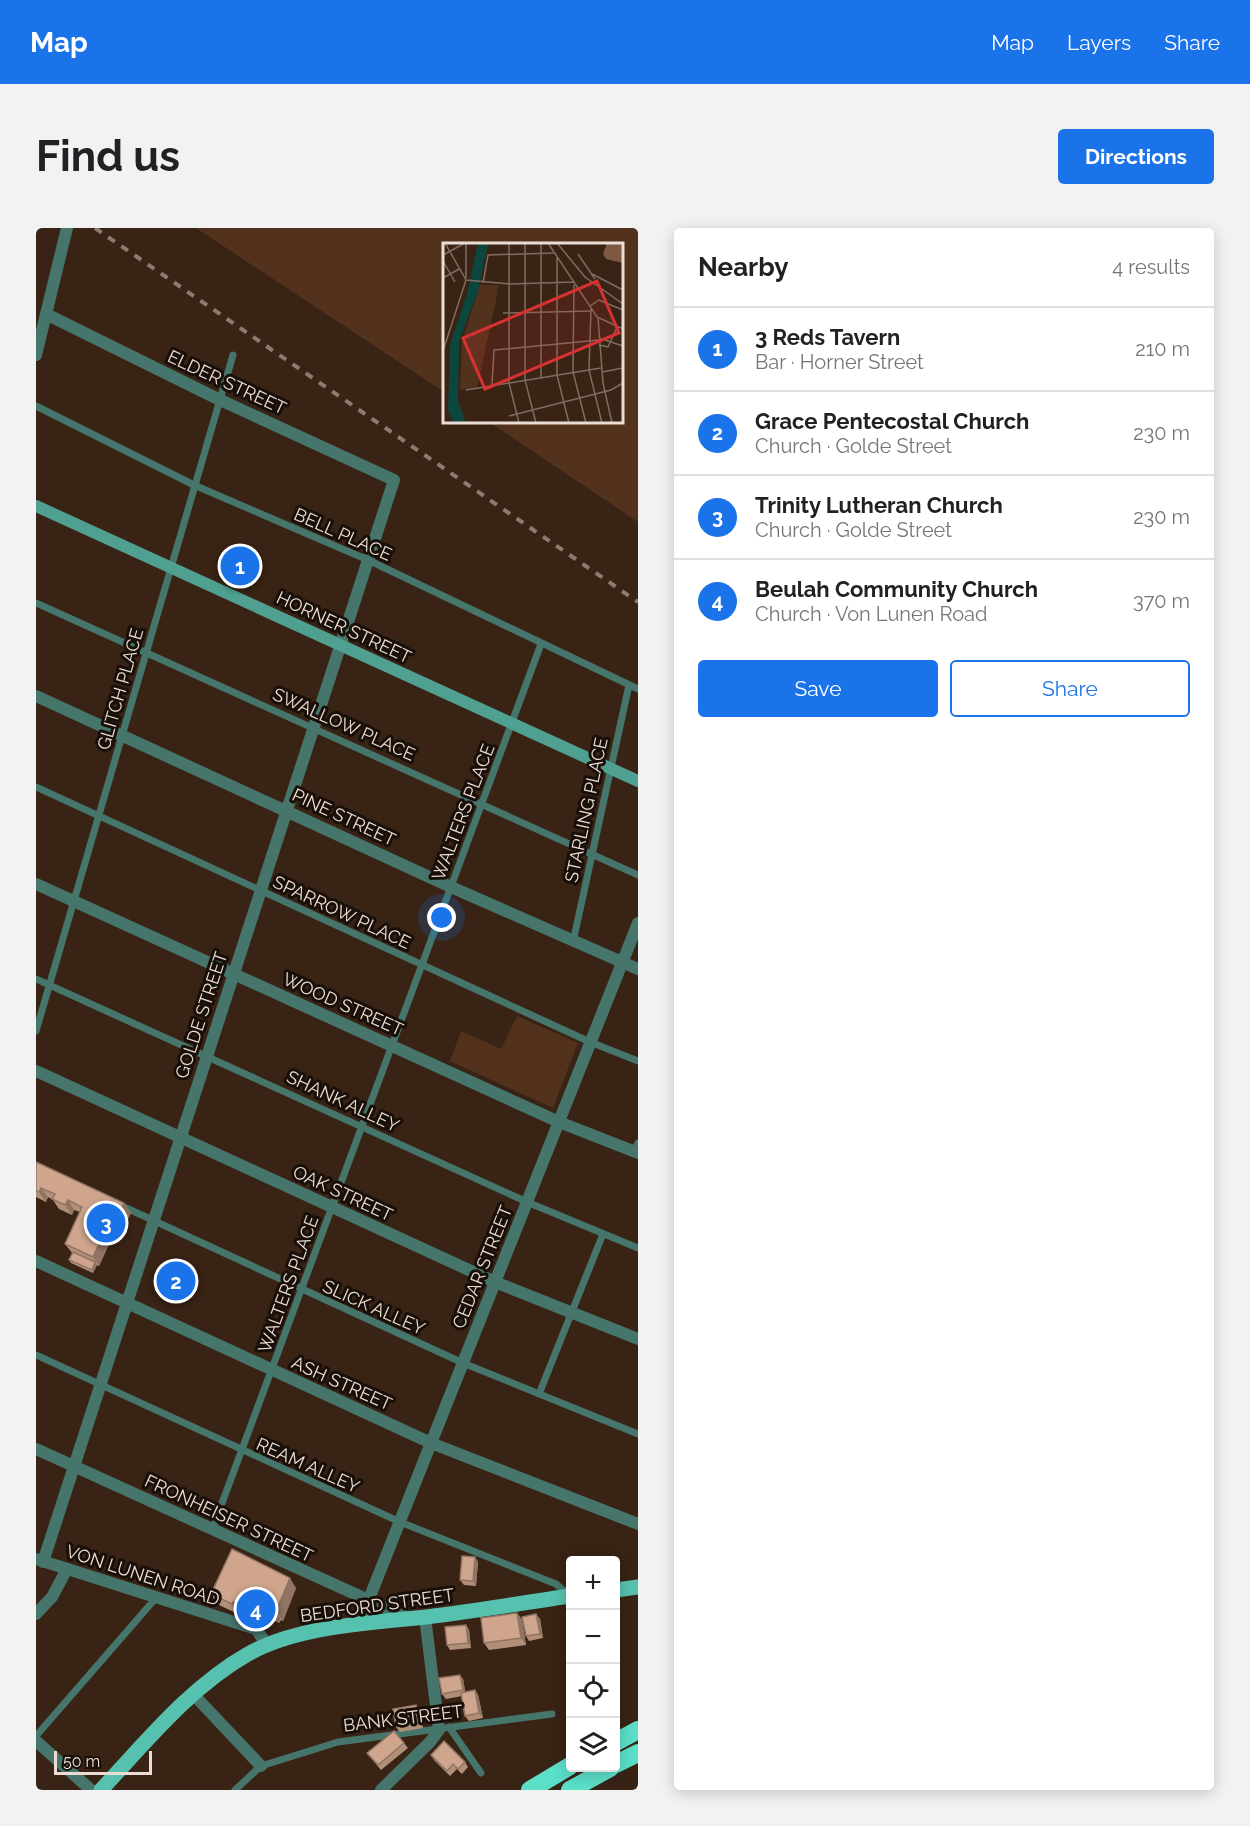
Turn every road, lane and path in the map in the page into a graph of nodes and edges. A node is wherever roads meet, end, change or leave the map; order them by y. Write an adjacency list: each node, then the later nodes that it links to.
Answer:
1 (67, 228): 2 (street)
2 (46, 314): 3 (street); 5 (street, ELDER STREET)
3 (36, 355)
4 (232, 355): 5 (lane, GLITCH PLACE)
5 (218, 399): 7 (street, ELDER STREET); 8 (lane, GLITCH PLACE)
6 (36, 406): 8 (lane, BELL PLACE)
7 (394, 480): 10 (street, GOLDE STREET)
8 (194, 485): 10 (lane, BELL PLACE); 11 (lane, GLITCH PLACE)
9 (36, 506): 11 (main road, HORNER STREET)
10 (368, 560): 13 (lane, BELL PLACE); 14 (street, GOLDE STREET)
11 (171, 567): 14 (main road, HORNER STREET); 15 (lane, GLITCH PLACE)
12 (36, 603): 15 (lane, SWALLOW PLACE)
13 (541, 644): 16 (lane, BELL PLACE); 19 (lane, WALTERS PLACE)
14 (341, 645): 19 (main road, HORNER STREET); 20 (street, GOLDE STREET)
15 (145, 652): 20 (lane, SWALLOW PLACE); 21 (lane, GLITCH PLACE)
16 (629, 685): 17 (lane, BELL PLACE); 22 (lane, STARLING PLACE)
17 (638, 689)
18 (36, 696): 21 (street, PINE STREET)
19 (512, 725): 22 (main road, HORNER STREET); 25 (lane, WALTERS PLACE)
20 (314, 727): 25 (lane, SWALLOW PLACE); 26 (street, GOLDE STREET)
21 (122, 735): 26 (street, PINE STREET); 27 (lane, GLITCH PLACE)
22 (610, 769): 23 (main road, HORNER STREET); 28 (lane, STARLING PLACE)
23 (638, 781)
24 (36, 787): 27 (lane, SPARROW PLACE)
25 (481, 802): 28 (lane, SWALLOW PLACE); 31 (lane, WALTERS PLACE)
26 (287, 810): 31 (street, PINE STREET); 32 (street, GOLDE STREET)
27 (98, 818): 32 (lane, SPARROW PLACE); 33 (lane, GLITCH PLACE)
28 (591, 853): 29 (lane, SWALLOW PLACE); 35 (lane, STARLING PLACE)
29 (638, 875)
30 (36, 884): 33 (street, WOOD STREET)
31 (451, 887): 35 (street, PINE STREET); 37 (lane, WALTERS PLACE)
32 (261, 891): 37 (lane, SPARROW PLACE); 39 (street, GOLDE STREET)
33 (74, 902): 39 (street, WOOD STREET); 41 (lane, GLITCH PLACE)
34 (638, 923): 36 (street, CEDAR STREET)
35 (573, 942): 36 (street, PINE STREET)
36 (622, 963): 38 (street, PINE STREET); 43 (street, CEDAR STREET)
37 (421, 965): 43 (lane, SPARROW PLACE); 44 (lane, WALTERS PLACE)
38 (638, 969)
39 (234, 974): 44 (street, WOOD STREET); 45 (street, GOLDE STREET)
40 (36, 979): 41 (lane, SHANK ALLEY)
41 (49, 985): 42 (lane, GLITCH PLACE); 45 (lane, SHANK ALLEY)
42 (36, 1031)
43 (590, 1042): 46 (lane, SPARROW PLACE); 48 (street, CEDAR STREET)
44 (392, 1046): 48 (street, WOOD STREET); 49 (lane, WALTERS PLACE)
45 (207, 1056): 49 (lane, SHANK ALLEY); 50 (street, GOLDE STREET)
46 (638, 1060)
47 (36, 1071): 50 (street, OAK STREET)
48 (559, 1122): 51 (street, WOOD STREET); 53 (street, CEDAR STREET)
49 (363, 1127): 53 (lane, SHANK ALLEY); 54 (lane, WALTERS PLACE)
50 (180, 1138): 54 (street, OAK STREET); 55 (street, GOLDE STREET)
51 (637, 1149)
52 (112, 1202): 55 (lane, SLICK ALLEY)
53 (527, 1202): 56 (lane, SHANK ALLEY); 59 (street, CEDAR STREET)
54 (332, 1208): 59 (street, OAK STREET); 60 (lane, WALTERS PLACE)
55 (153, 1221): 60 (lane, SLICK ALLEY); 61 (street, GOLDE STREET)
56 (603, 1234): 57 (lane, SHANK ALLEY); 62 (lane)
57 (638, 1248)
58 (36, 1261): 61 (street, ASH STREET)
59 (495, 1282): 62 (street, OAK STREET); 65 (street, CEDAR STREET)
60 (302, 1291): 65 (lane, SLICK ALLEY); 66 (lane, WALTERS PLACE)
61 (127, 1303): 66 (street, ASH STREET); 67 (street, GOLDE STREET)
62 (571, 1313): 63 (street, OAK STREET); 68 (lane)
63 (638, 1340)
64 (36, 1355): 67 (lane, REAM ALLEY)
65 (463, 1363): 68 (lane, SLICK ALLEY); 70 (street, CEDAR STREET)
66 (272, 1371): 70 (street, ASH STREET); 72 (lane, WALTERS PLACE)
67 (100, 1384): 72 (lane, REAM ALLEY); 73 (street, GOLDE STREET)
68 (539, 1394): 69 (lane, SLICK ALLEY)
69 (638, 1434)
70 (431, 1443): 74 (street, CEDAR STREET); 75 (street, ASH STREET)
71 (36, 1449): 73 (street, FRONHEISER STREET)
72 (242, 1452): 74 (lane, REAM ALLEY); 76 (lane, WALTERS PLACE)
73 (74, 1466): 76 (street, FRONHEISER STREET); 77 (street, GOLDE STREET)
74 (400, 1522): 81 (lane, REAM ALLEY); 84 (street, CEDAR STREET)
75 (638, 1524)
76 (212, 1530): 84 (street, FRONHEISER STREET)
77 (39, 1560): 78 (street, VON LUNEN ROAD)
78 (67, 1569): 83 (street, VON LUNEN ROAD); 85 (street)
79 (638, 1587): 80 (main road)
80 (620, 1589)
81 (566, 1593)
82 (566, 1597): 86 (main road, BEDFORD STREET)
83 (155, 1599): 89 (street, VON LUNEN ROAD); 94 (lane)
84 (368, 1602): 87 (street, FRONHEISER STREET); 88 (street, CEDAR STREET)
85 (36, 1614)
86 (425, 1617): 87 (main road, BEDFORD STREET); 92 (street)
87 (409, 1618): 88 (main road, BEDFORD STREET)
88 (359, 1624): 89 (main road, BEDFORD STREET)
89 (267, 1645): 90 (main road, BEDFORD STREET)
90 (193, 1694): 99 (street); 104 (main road, BEDFORD STREET)
91 (552, 1714): 92 (lane, BANK STREET)
92 (444, 1729): 99 (lane, BANK STREET); 102 (lane); 106 (street)
93 (638, 1730): 95 (highway)
94 (36, 1736)
95 (620, 1739)
96 (36, 1741): 103 (street)
97 (638, 1753): 98 (highway)
98 (620, 1762)
99 (261, 1766): 105 (lane)
100 (566, 1768): 107 (highway)
101 (601, 1772): 108 (highway)
102 (481, 1773)
103 (91, 1790)
104 (101, 1790)
105 (235, 1790)
106 (381, 1790)
107 (530, 1790)
108 (570, 1790)

